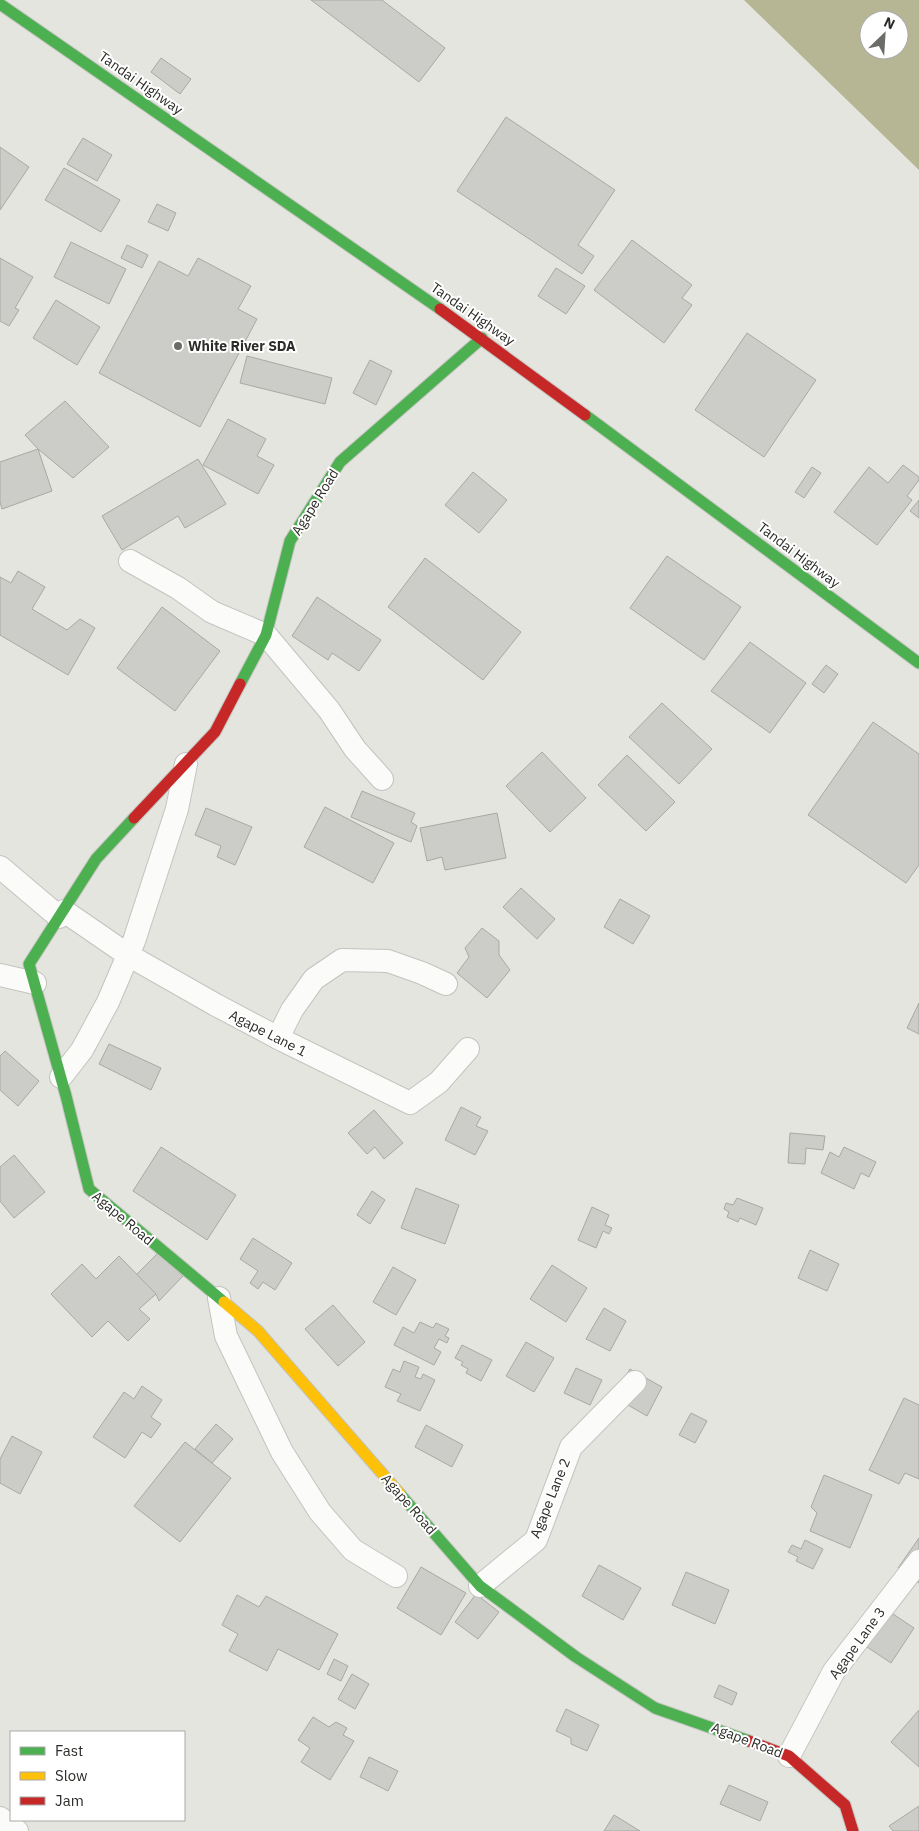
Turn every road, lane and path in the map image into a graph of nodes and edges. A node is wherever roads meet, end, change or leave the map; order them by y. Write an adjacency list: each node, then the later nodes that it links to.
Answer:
1 (0, 4): 2 (street, Tandai Highway)
2 (482, 338): 4 (street, Agape Road); 5 (street, Tandai Highway)
3 (130, 561): 4 (street)
4 (266, 635): 6 (street, Agape Road); 7 (street)
5 (919, 663)
6 (186, 764): 9 (street, Agape Road); 10 (street)
7 (382, 779)
8 (0, 867): 9 (street, Agape Lane 1)
9 (61, 914): 10 (street, Agape Lane 1); 12 (street, Agape Road)
10 (128, 955): 14 (street, Agape Lane 1); 16 (street)
11 (0, 976): 12 (street)
12 (35, 983): 16 (street, Agape Road)
13 (446, 984): 14 (street)
14 (278, 1038): 15 (street, Agape Lane 1)
15 (468, 1049)
16 (61, 1077): 17 (street, Agape Road)
17 (219, 1298): 20 (street); 21 (street, Agape Road)
18 (635, 1382): 21 (street, Agape Lane 2)
19 (919, 1561): 22 (street, Agape Lane 3)
20 (396, 1576)
21 (480, 1586): 22 (street, Agape Road)
22 (789, 1756): 25 (street, Agape Road)
23 (0, 1818): 24 (street)
24 (17, 1831)
25 (853, 1831)

